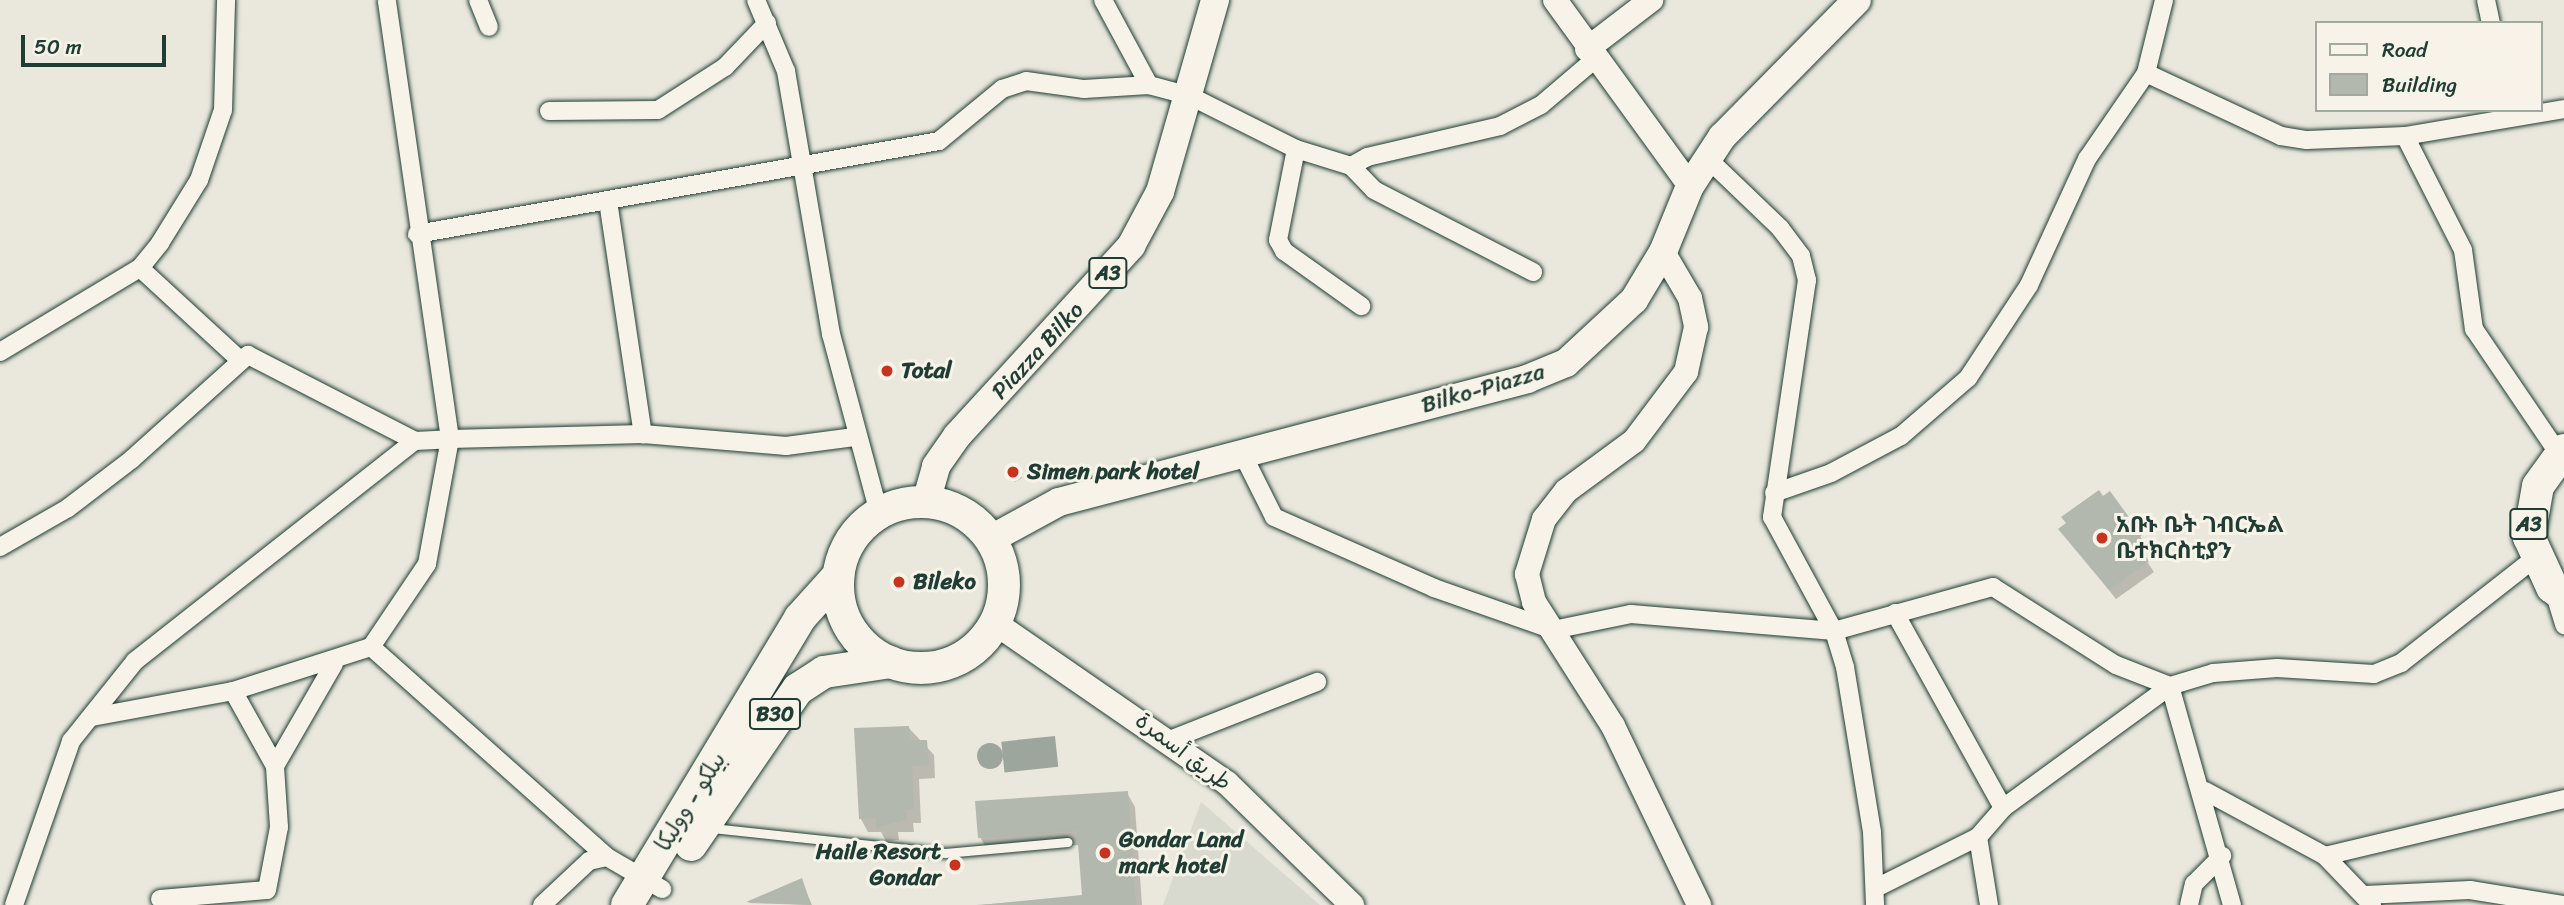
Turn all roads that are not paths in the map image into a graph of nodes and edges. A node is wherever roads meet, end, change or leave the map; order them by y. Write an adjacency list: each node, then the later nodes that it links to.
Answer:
1 (226, 0): 33 (street)
2 (387, 0): 31 (street)
3 (478, 0): 14 (street)
4 (756, 0): 13 (street)
5 (1103, 0): 17 (street)
6 (1215, 0): 18 (main road, Piazza Bilko / A3)
7 (1555, 0): 15 (street)
8 (1651, 0): 15 (street)
9 (1857, 0): 26 (main road, Bilko-Piazza)
10 (2164, 0): 16 (street)
11 (2486, 0): 12 (street)
12 (2491, 21)
13 (767, 23): 20 (street); 28 (street)
14 (489, 27)
15 (1590, 55): 27 (street); 29 (street)
16 (2146, 73): 24 (street); 44 (street)
17 (1149, 85): 18 (street); 28 (street)
18 (1190, 96): 25 (street); 45 (main road, Piazza Bilko / A3)
19 (2564, 109): 21 (street)
20 (549, 111)
21 (2543, 111)
22 (2536, 112): 23 (street)
23 (2509, 115): 24 (street)
24 (2404, 136): 42 (street)
25 (1296, 149): 27 (street); 35 (street)
26 (1706, 157): 29 (main road, Bilko-Piazza); 44 (street)
27 (1351, 166): 34 (street)
28 (803, 167): 30 (street); 39 (street)
29 (1690, 186): 32 (main road, Bilko-Piazza)
30 (608, 201): 31 (street); 38 (street)
31 (416, 234): 40 (street)
32 (1663, 252): 43 (main road, Bilko-Piazza); 55 (street)
33 (140, 268): 36 (street); 37 (street)
34 (1533, 272)
35 (1361, 306)
36 (0, 352)
37 (238, 358): 41 (street); 48 (street)
38 (643, 434): 39 (street); 40 (street)
39 (854, 437): 46 (street)
40 (450, 439): 41 (street); 57 (street)
41 (415, 442): 63 (street)
42 (2561, 452): 49 (highway, A3)
43 (1243, 456): 47 (main road, Bilko-Piazza); 55 (street)
44 (1774, 493): 56 (street)
45 (926, 502): 46 (highway); 47 (highway)
46 (879, 513): 50 (highway)
47 (991, 539): 53 (highway)
48 (0, 547)
49 (2535, 558): 51 (highway, A3); 61 (street)
50 (838, 576): 58 (highway); 69 (highway, بيلكو - ووليكا / B30)
51 (2558, 591): 54 (street)
52 (1895, 613): 56 (street); 61 (street); 68 (street)
53 (995, 623): 58 (highway); 64 (street, طريق أسمرة)
54 (2564, 625)
55 (1553, 630): 56 (street); 84 (street)
56 (1834, 631): 76 (street)
57 (371, 647): 59 (street); 74 (street)
58 (890, 662): 69 (highway, B30)
59 (334, 664): 62 (street); 65 (street)
60 (1317, 682): 64 (street)
61 (2170, 686): 66 (street); 68 (street)
62 (233, 691): 63 (street); 65 (street)
63 (92, 717): 80 (street)
64 (1172, 739): 83 (street, طريق أسمرة)
65 (275, 766): 77 (street)
66 (2205, 791): 72 (street); 73 (street)
67 (2564, 799): 73 (street)
68 (2003, 807): 70 (street)
69 (694, 821): 71 (lane); 75 (highway, بيلكو - ووليكا / B30)
70 (1978, 837): 76 (street); 85 (street)
71 (1068, 842)
72 (2222, 856): 86 (street); 87 (street)
73 (2325, 856): 79 (street)
74 (607, 857): 75 (street); 81 (street)
75 (653, 891): 82 (highway, بيلكو - ووليكا / B30)
76 (1876, 896)
77 (269, 897): 78 (street)
78 (160, 899)
79 (2369, 900): 88 (street)
80 (14, 905)
81 (542, 905)
82 (627, 905)
83 (1352, 905)
84 (1699, 905)
85 (1989, 905)
86 (2189, 905)
87 (2232, 905)
88 (2564, 905)

